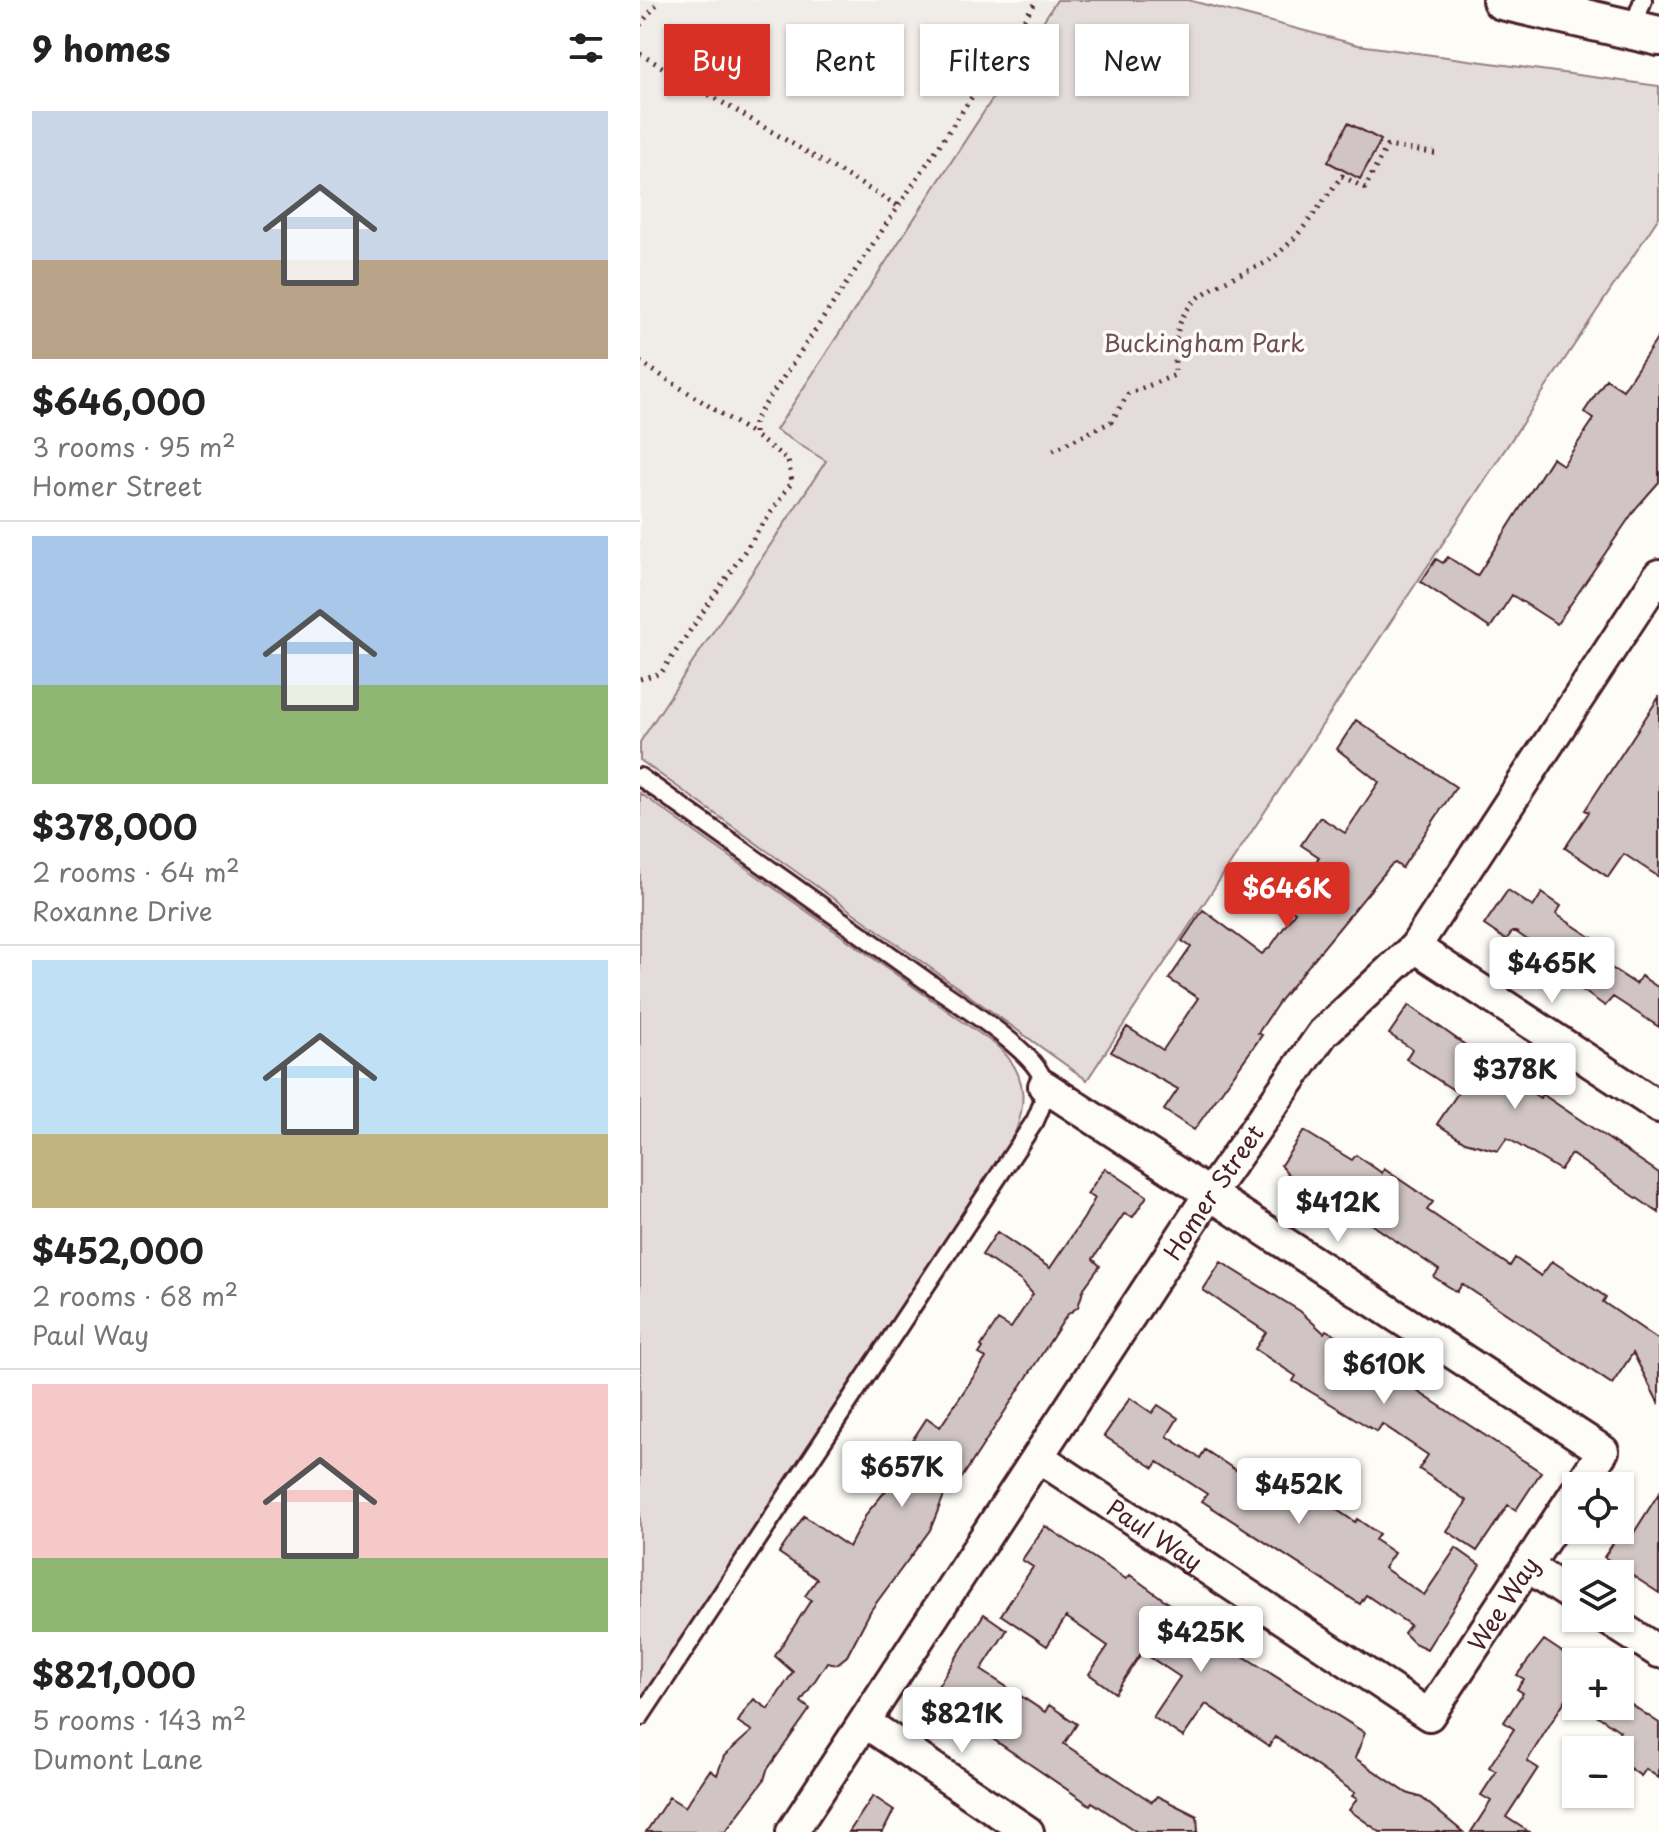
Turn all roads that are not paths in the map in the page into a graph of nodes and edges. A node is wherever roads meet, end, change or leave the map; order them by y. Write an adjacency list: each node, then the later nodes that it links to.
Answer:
1 (1502, 0): 2 (street)
2 (1540, 4): 3 (street)
3 (1645, 22)
4 (1659, 575): 6 (street, Homer Street)
5 (640, 777): 7 (lane)
6 (1415, 947): 8 (street); 9 (street, Homer Street)
7 (1044, 1086): 9 (street); 18 (lane)
8 (1659, 1107)
9 (1211, 1192): 10 (street, Homer Street); 11 (street)
10 (1040, 1458): 17 (street, Paul Way); 19 (street, Homer Street)
11 (1589, 1472)
12 (1562, 1513): 13 (street, Wee Way)
13 (1527, 1566): 14 (street); 17 (street, Wee Way)
14 (1562, 1589)
15 (1628, 1632): 16 (street)
16 (1659, 1652)
17 (1429, 1715)
18 (640, 1717)
19 (866, 1723): 20 (street, Homer Street); 21 (street)
20 (792, 1832)
21 (1028, 1832)

